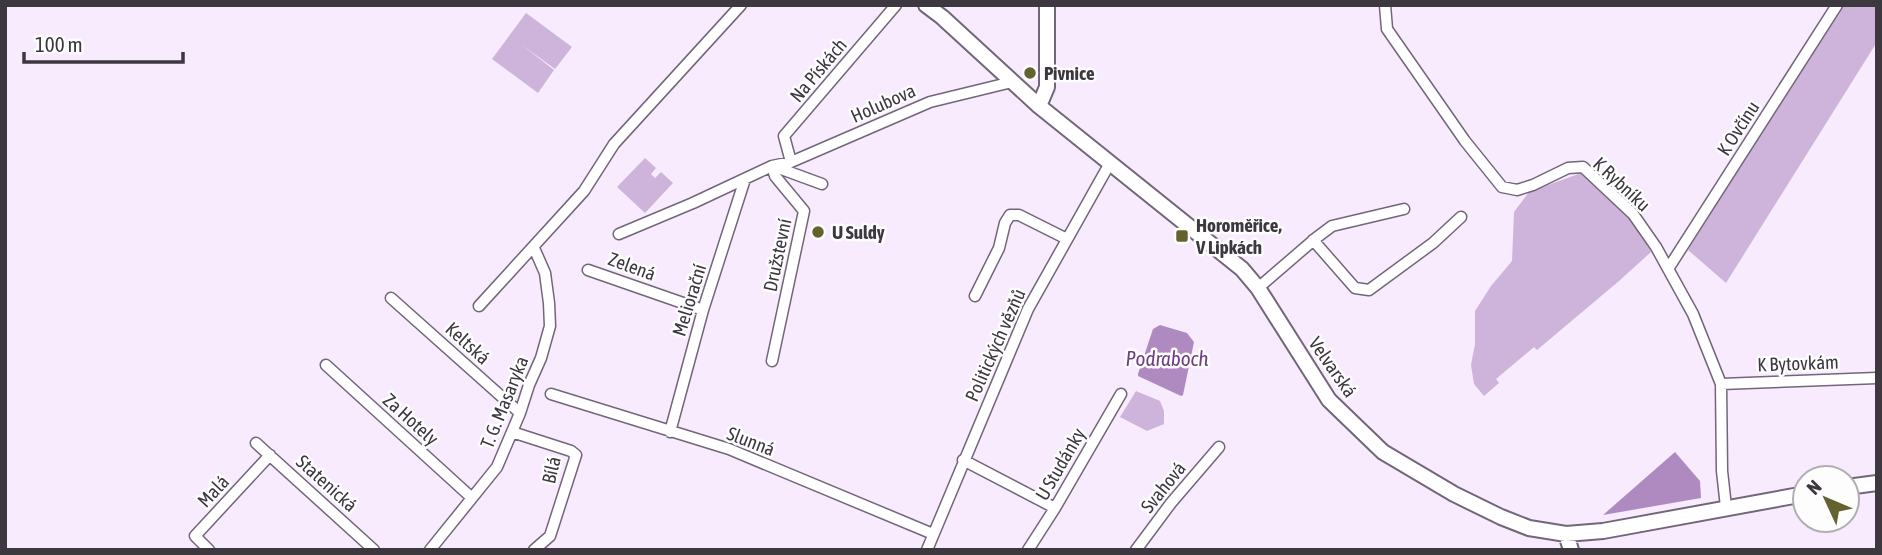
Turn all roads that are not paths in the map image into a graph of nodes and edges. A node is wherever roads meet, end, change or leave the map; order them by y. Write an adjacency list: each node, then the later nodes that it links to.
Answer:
1 (741, 5): 19 (street)
2 (896, 5): 9 (street, Na Pískách)
3 (926, 5): 7 (main road, Velvarská)
4 (1047, 5): 8 (main road)
5 (1385, 5): 20 (street, K Rybníku)
6 (1837, 5): 20 (street, K Ovčínu)
7 (1012, 82): 8 (main road, Velvarská); 9 (street, Holubova)
8 (1039, 106): 10 (main road, Velvarská)
9 (791, 162): 11 (street, Holubova)
10 (1110, 163): 17 (street, Politických vězňů); 22 (main road, Velvarská)
11 (772, 166): 12 (street, Holubova); 13 (street); 27 (street, Družstevní)
12 (746, 179): 16 (street, Holubova); 26 (street, Meliorační)
13 (822, 184)
14 (1404, 209): 18 (street)
15 (1461, 217): 18 (street)
16 (619, 234)
17 (1067, 239): 23 (street); 39 (street, Politických vězňů)
18 (1313, 240): 22 (street)
19 (534, 248): 25 (street); 33 (street, T. G. Masaryka)
20 (1668, 269): 30 (street, K Rybníku)
21 (588, 270): 26 (street, Zelená)
22 (1258, 288): 45 (main road, Velvarská)
23 (975, 296)
24 (391, 298): 33 (street, Keltská)
25 (479, 306)
26 (703, 310): 35 (street, Meliorační)
27 (772, 361)
28 (326, 365): 41 (street, Za Hotely)
29 (1877, 378): 30 (street, K Bytovkám)
30 (1721, 384): 43 (street, K Rybníku)
31 (551, 394): 35 (street, Slunná)
32 (1121, 394): 42 (street, U Studánky)
33 (520, 414): 34 (street, T. G. Masaryka)
34 (512, 432): 41 (street, T. G. Masaryka); 49 (street, Bílá)
35 (670, 432): 44 (street, Slunná)
36 (256, 443): 38 (street, Statenická)
37 (1219, 447): 52 (street, Svahová)
38 (270, 455): 46 (street, Malá); 47 (street, Statenická)
39 (963, 460): 42 (street); 44 (street, Politických vězňů)
40 (1791, 496): 43 (main road, Velvarská)
41 (472, 498): 48 (street, T. G. Masaryka)
42 (1055, 508): 51 (street, U Studánky)
43 (1726, 508): 45 (main road, Velvarská)
44 (933, 534): 50 (street, Politických vězňů)
45 (1566, 534): 53 (main road)
46 (209, 550)
47 (374, 550)
48 (430, 550)
49 (534, 550)
50 (927, 550)
51 (1028, 550)
52 (1136, 550)
53 (1571, 550)

